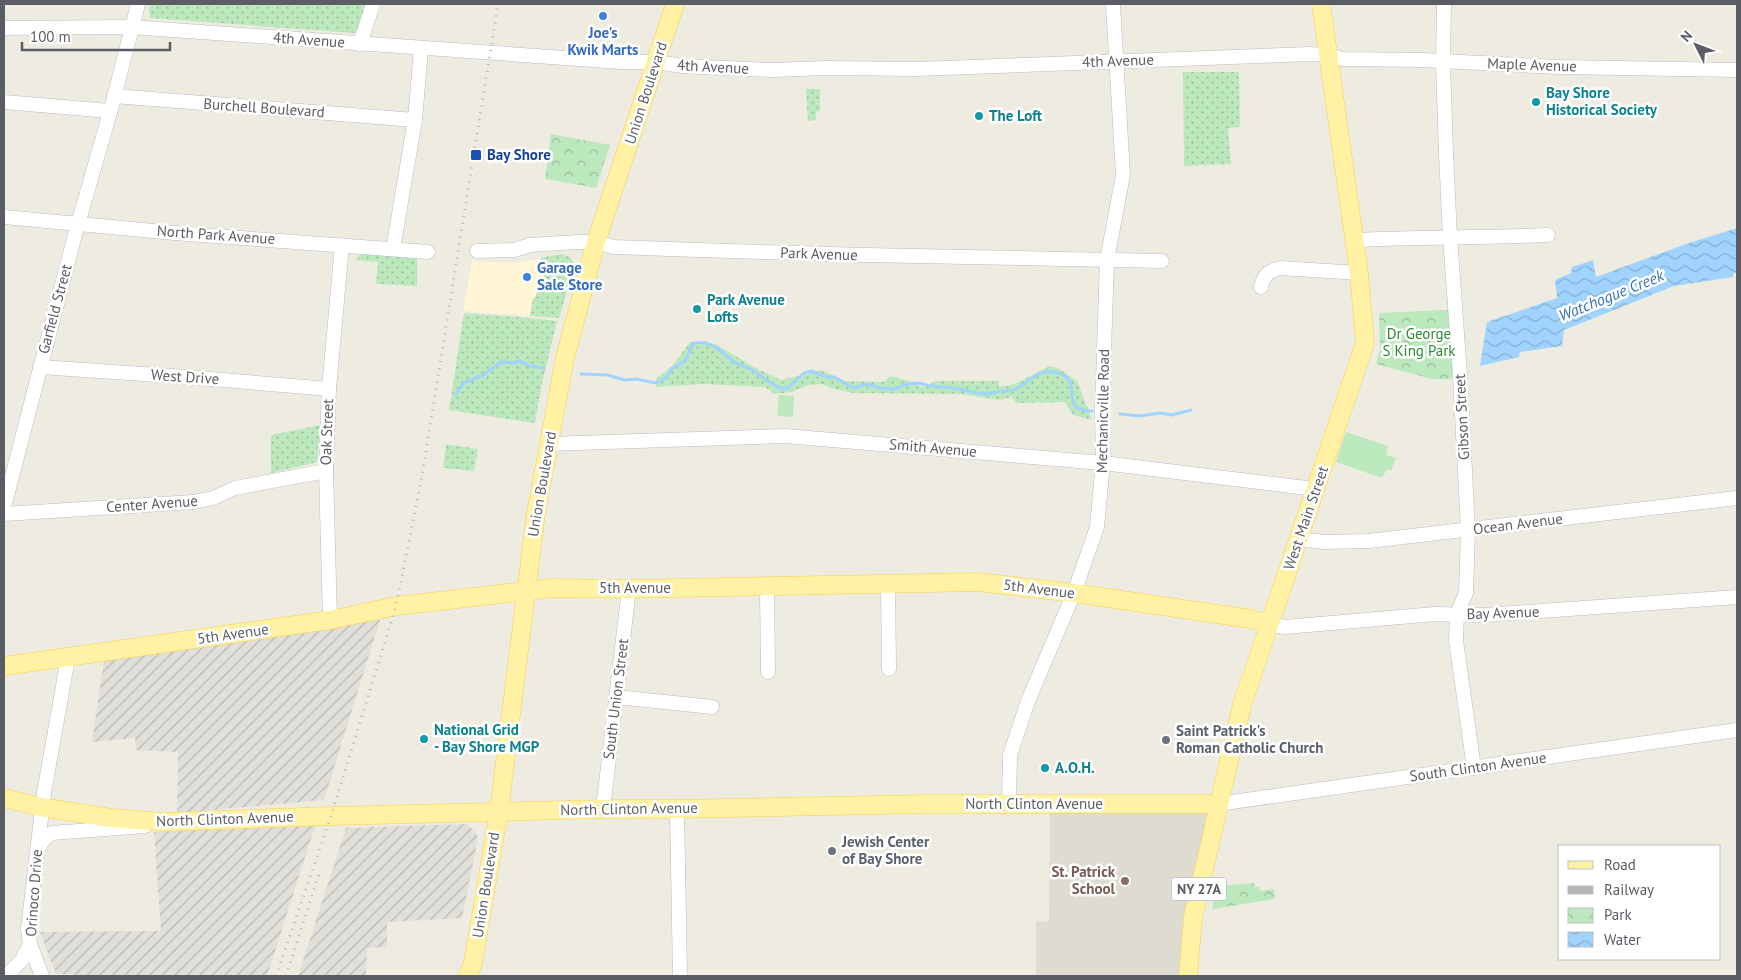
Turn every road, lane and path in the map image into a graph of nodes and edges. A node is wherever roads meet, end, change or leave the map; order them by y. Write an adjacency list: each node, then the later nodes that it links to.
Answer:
1 (138, 4): 7 (street, Garfield Street)
2 (373, 4): 9 (street)
3 (675, 4): 13 (main road, Union Boulevard)
4 (1113, 4): 12 (street, Mechanicville Road)
5 (1320, 4): 11 (main road, NY 27A)
6 (1444, 4): 14 (street, Gibson Street)
7 (131, 27): 8 (street, 4th Avenue); 9 (street, 4th Avenue); 16 (street, Garfield Street)
8 (4, 28)
9 (360, 44): 10 (street, 4th Avenue)
10 (421, 49): 13 (street, 4th Avenue); 19 (street)
11 (1328, 55): 12 (street, 4th Avenue); 14 (street, Maple Avenue); 24 (main road, West Main Street / NY 27A)
12 (1116, 61): 13 (street, 4th Avenue); 30 (street, Mechanicville Road)
13 (656, 62): 25 (main road, Union Boulevard)
14 (1443, 62): 15 (street, Maple Avenue); 23 (street, Gibson Street)
15 (1737, 70)
16 (114, 96): 18 (street, Garfield Street); 19 (street, Burchell Boulevard)
17 (4, 102): 18 (street)
18 (110, 111): 21 (street, Garfield Street)
19 (415, 120): 27 (street)
20 (4, 217): 21 (street, North Park Avenue)
21 (77, 224): 26 (street, North Park Avenue); 34 (street, Garfield Street)
22 (1548, 235): 23 (street)
23 (1450, 237): 24 (street); 43 (street, Gibson Street)
24 (1355, 240): 32 (main road, West Main Street / NY 27A)
25 (596, 242): 28 (street, Park Avenue); 30 (street, Park Avenue); 36 (main road, Union Boulevard)
26 (342, 245): 27 (street, North Park Avenue); 35 (street, Oak Street)
27 (393, 249): 29 (street, North Park Avenue)
28 (477, 250)
29 (428, 252)
30 (1106, 260): 31 (street, Park Avenue); 37 (street, Mechanicville Road)
31 (1162, 261)
32 (1359, 273): 33 (street); 39 (main road, West Main Street / NY 27A)
33 (1261, 287)
34 (40, 367): 35 (street, West Drive); 41 (street, Garfield Street)
35 (329, 389): 38 (street, Oak Street)
36 (548, 444): 37 (street, Smith Avenue); 48 (main road, Union Boulevard)
37 (1103, 463): 39 (street, Smith Avenue); 49 (street, Mechanicville Road)
38 (326, 471): 42 (street, Center Avenue); 52 (street, Oak Street)
39 (1315, 489): 44 (main road, West Main Street / NY 27A)
40 (1737, 498): 43 (street, Ocean Avenue)
41 (4, 507)
42 (4, 514)
43 (1468, 530): 44 (street, Ocean Avenue); 51 (street, Gibson Street)
44 (1299, 539): 53 (main road, West Main Street / NY 27A)
45 (888, 584): 46 (main road, 5th Avenue); 49 (main road, 5th Avenue); 56 (street)
46 (767, 587): 47 (main road, 5th Avenue); 57 (street)
47 (629, 589): 48 (main road, 5th Avenue); 58 (street, South Union Street)
48 (526, 592): 52 (main road, 5th Avenue); 68 (main road, Union Boulevard)
49 (1074, 593): 53 (main road, 5th Avenue); 63 (street, Mechanicville Road)
50 (1737, 597): 51 (street, Bay Avenue)
51 (1457, 614): 53 (street, Bay Avenue); 61 (street, Gibson Street)
52 (330, 620): 54 (main road, 5th Avenue)
53 (1268, 624): 64 (main road, West Main Street / NY 27A)
54 (68, 658): 55 (main road, 5th Avenue); 65 (street, Orinoco Drive)
55 (4, 666)
56 (889, 669)
57 (768, 672)
58 (617, 697): 59 (street); 66 (street, South Union Street)
59 (712, 707)
60 (1737, 730): 61 (street, South Clinton Avenue)
61 (1474, 768): 64 (street, South Clinton Avenue)
62 (4, 798): 65 (main road)
63 (1009, 804): 64 (main road, North Clinton Avenue); 67 (main road, North Clinton Avenue)
64 (1218, 804): 76 (main road, West Main Street / NY 27A)
65 (42, 807): 69 (main road, North Clinton Avenue); 70 (street, Orinoco Drive)
66 (603, 809): 67 (main road, North Clinton Avenue); 68 (main road, North Clinton Avenue)
67 (677, 809): 75 (street)
68 (498, 811): 69 (main road, North Clinton Avenue); 74 (main road, Union Boulevard)
69 (162, 822): 70 (street)
70 (36, 852): 71 (street, Orinoco Drive)
71 (30, 944): 72 (street); 73 (street, Orinoco Drive)
72 (6, 976)
73 (42, 976)
74 (468, 976)
75 (680, 976)
76 (1188, 976)

